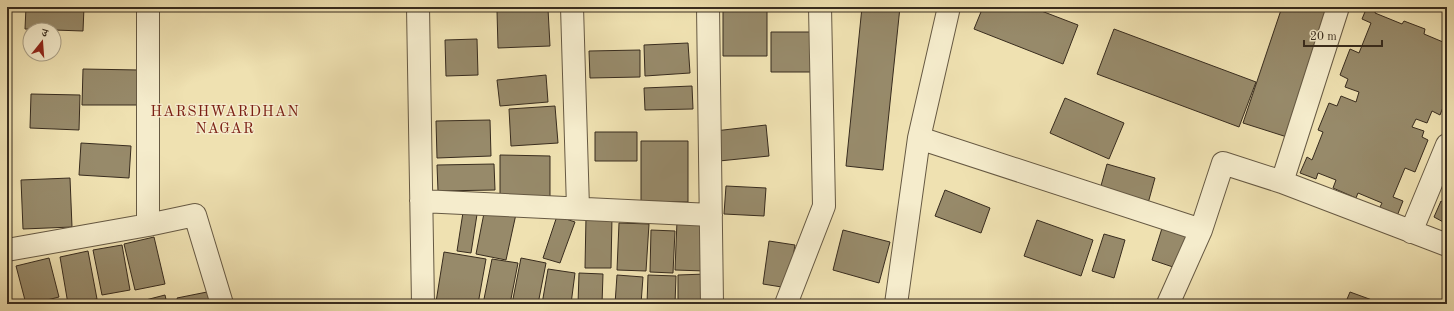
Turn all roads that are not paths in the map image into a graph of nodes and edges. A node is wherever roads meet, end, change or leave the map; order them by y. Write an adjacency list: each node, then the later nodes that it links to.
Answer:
1 (148, 7): 14 (street)
2 (418, 7): 11 (street)
3 (572, 7): 12 (street)
4 (708, 7): 13 (street)
5 (820, 7): 22 (street)
6 (949, 7): 8 (street)
7 (1338, 7): 10 (street)
8 (919, 138): 15 (street); 23 (street)
9 (1447, 145): 16 (street)
10 (1282, 182): 15 (street); 16 (street)
11 (420, 201): 12 (street); 20 (street)
12 (578, 208): 13 (street)
13 (711, 215): 21 (street)
14 (148, 225): 18 (street); 19 (street)
15 (1201, 230): 24 (street)
16 (1411, 232): 17 (street)
17 (1447, 245)
18 (7, 250)
19 (222, 304)
20 (422, 304)
21 (712, 304)
22 (786, 304)
23 (896, 304)
24 (1168, 304)

